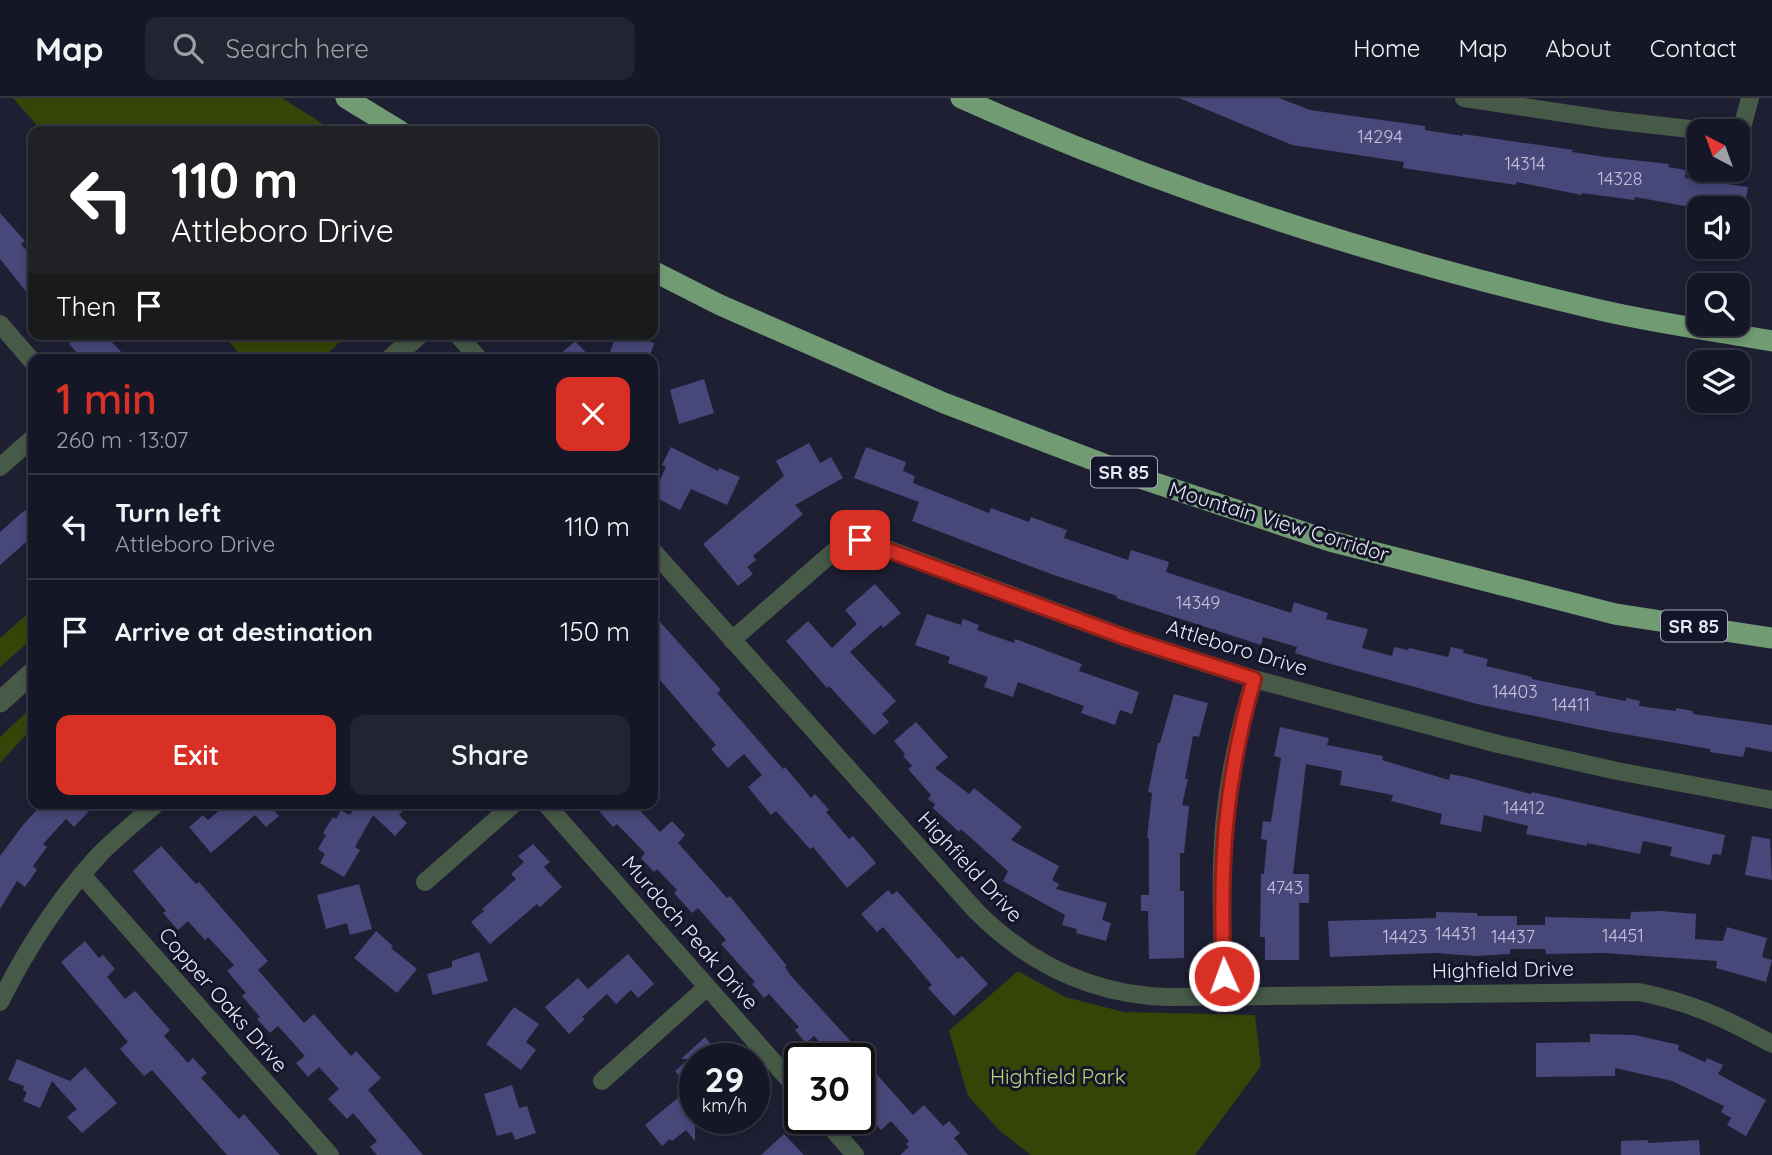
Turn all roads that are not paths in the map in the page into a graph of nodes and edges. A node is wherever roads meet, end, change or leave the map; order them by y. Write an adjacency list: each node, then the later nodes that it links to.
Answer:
1 (346, 98): 7 (highway)
2 (961, 98): 13 (highway)
3 (1464, 98): 5 (street)
4 (1749, 98): 6 (street)
5 (1539, 104): 8 (street)
6 (1744, 119)
7 (392, 126)
8 (1687, 128)
9 (658, 274): 20 (highway, Mountain View Corridor / SR 85)
10 (0, 324): 16 (street)
11 (412, 340): 14 (street)
12 (463, 340): 15 (street)
13 (1772, 341)
14 (397, 354)
15 (475, 354)
16 (28, 356)
17 (28, 442): 18 (street)
18 (0, 467)
19 (658, 557): 21 (street, Highfield Drive)
20 (1772, 638)
21 (732, 640): 23 (street, Attleboro Drive); 32 (street, Highfield Drive)
22 (28, 677): 24 (street)
23 (1254, 679): 25 (street, Attleboro Drive); 32 (street)
24 (0, 702)
25 (1772, 800)
26 (150, 809): 29 (street)
27 (507, 809): 30 (street)
28 (550, 809): 31 (street, Murdoch Peak Drive)
29 (82, 875): 33 (street); 38 (street, Copper Oaks Drive)
30 (425, 882)
31 (707, 987): 35 (street, Murdoch Peak Drive); 36 (street)
32 (1225, 996): 34 (street, Highfield Drive)
33 (0, 1002)
34 (1772, 1044)
35 (784, 1074)
36 (602, 1081)
37 (837, 1134): 39 (street)
38 (330, 1155)
39 (855, 1155)

